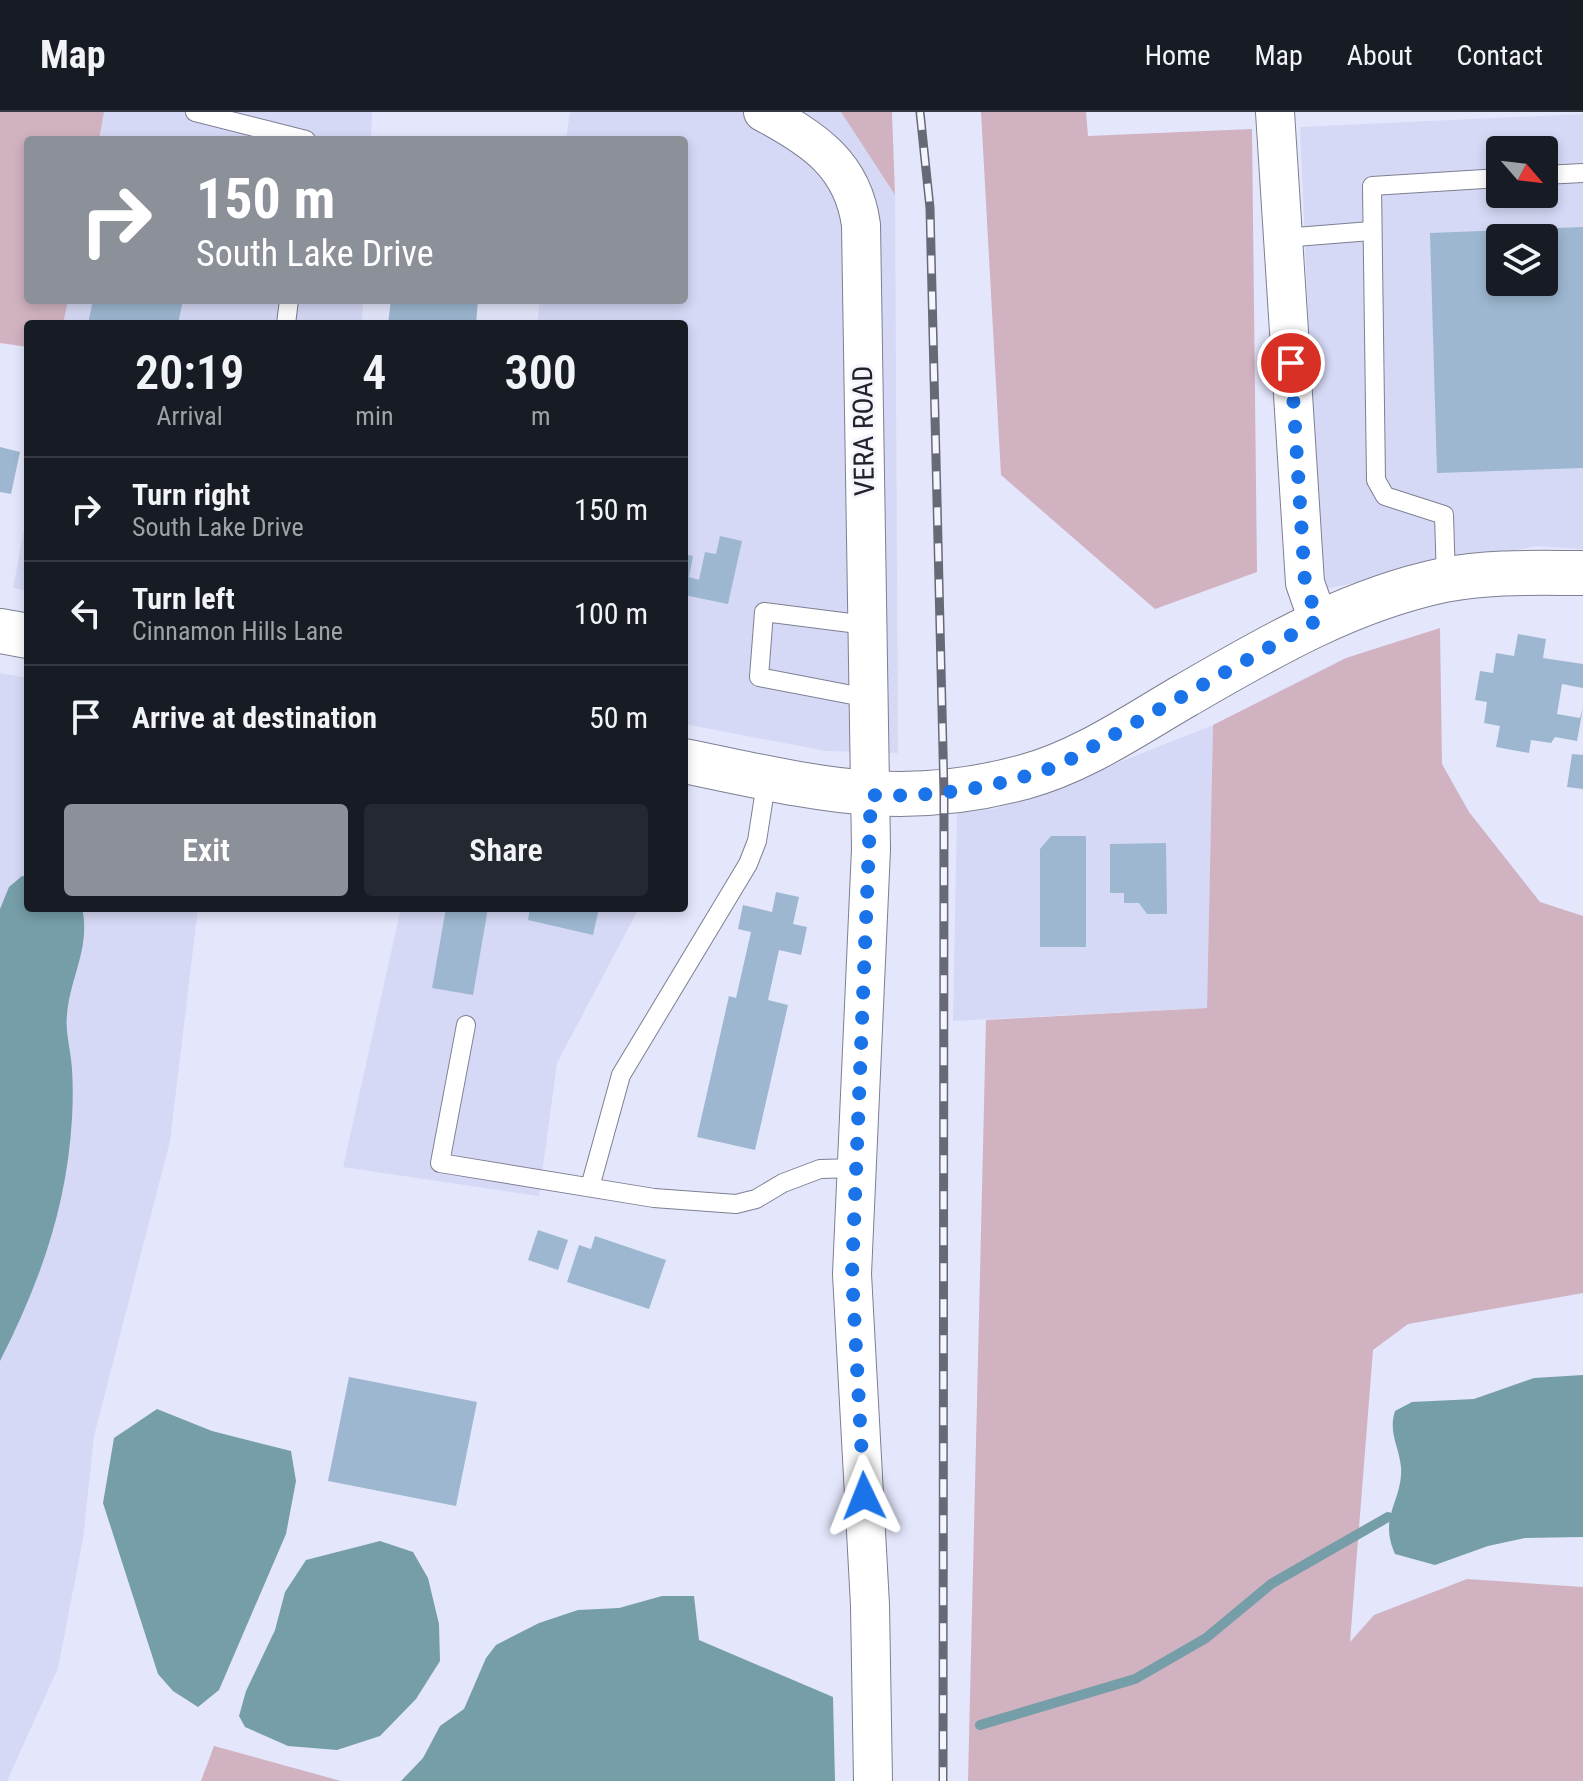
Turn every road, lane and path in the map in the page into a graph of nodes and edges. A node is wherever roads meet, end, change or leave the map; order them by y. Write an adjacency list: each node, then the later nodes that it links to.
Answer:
1 (195, 112): 4 (lane)
2 (763, 112): 13 (street, VERA ROAD)
3 (1275, 112): 9 (street)
4 (290, 136)
5 (1583, 173): 6 (lane)
6 (1558, 174)
7 (1486, 179): 8 (lane)
8 (1371, 231): 9 (lane); 11 (lane)
9 (1283, 238): 12 (street)
10 (1583, 573): 11 (main road)
11 (1446, 580): 12 (main road)
12 (1318, 620): 19 (main road)
13 (866, 625): 16 (street, VERA ROAD); 16 (lane)
14 (0, 631): 15 (main road)
15 (24, 635)
16 (868, 698): 19 (street, VERA ROAD)
17 (688, 762): 18 (main road)
18 (767, 777): 19 (main road); 22 (lane)
19 (871, 795): 21 (street, VERA ROAD)
20 (466, 1025): 22 (lane)
21 (857, 1168): 22 (lane); 23 (street, VERA ROAD)
22 (590, 1187)
23 (873, 1781)

